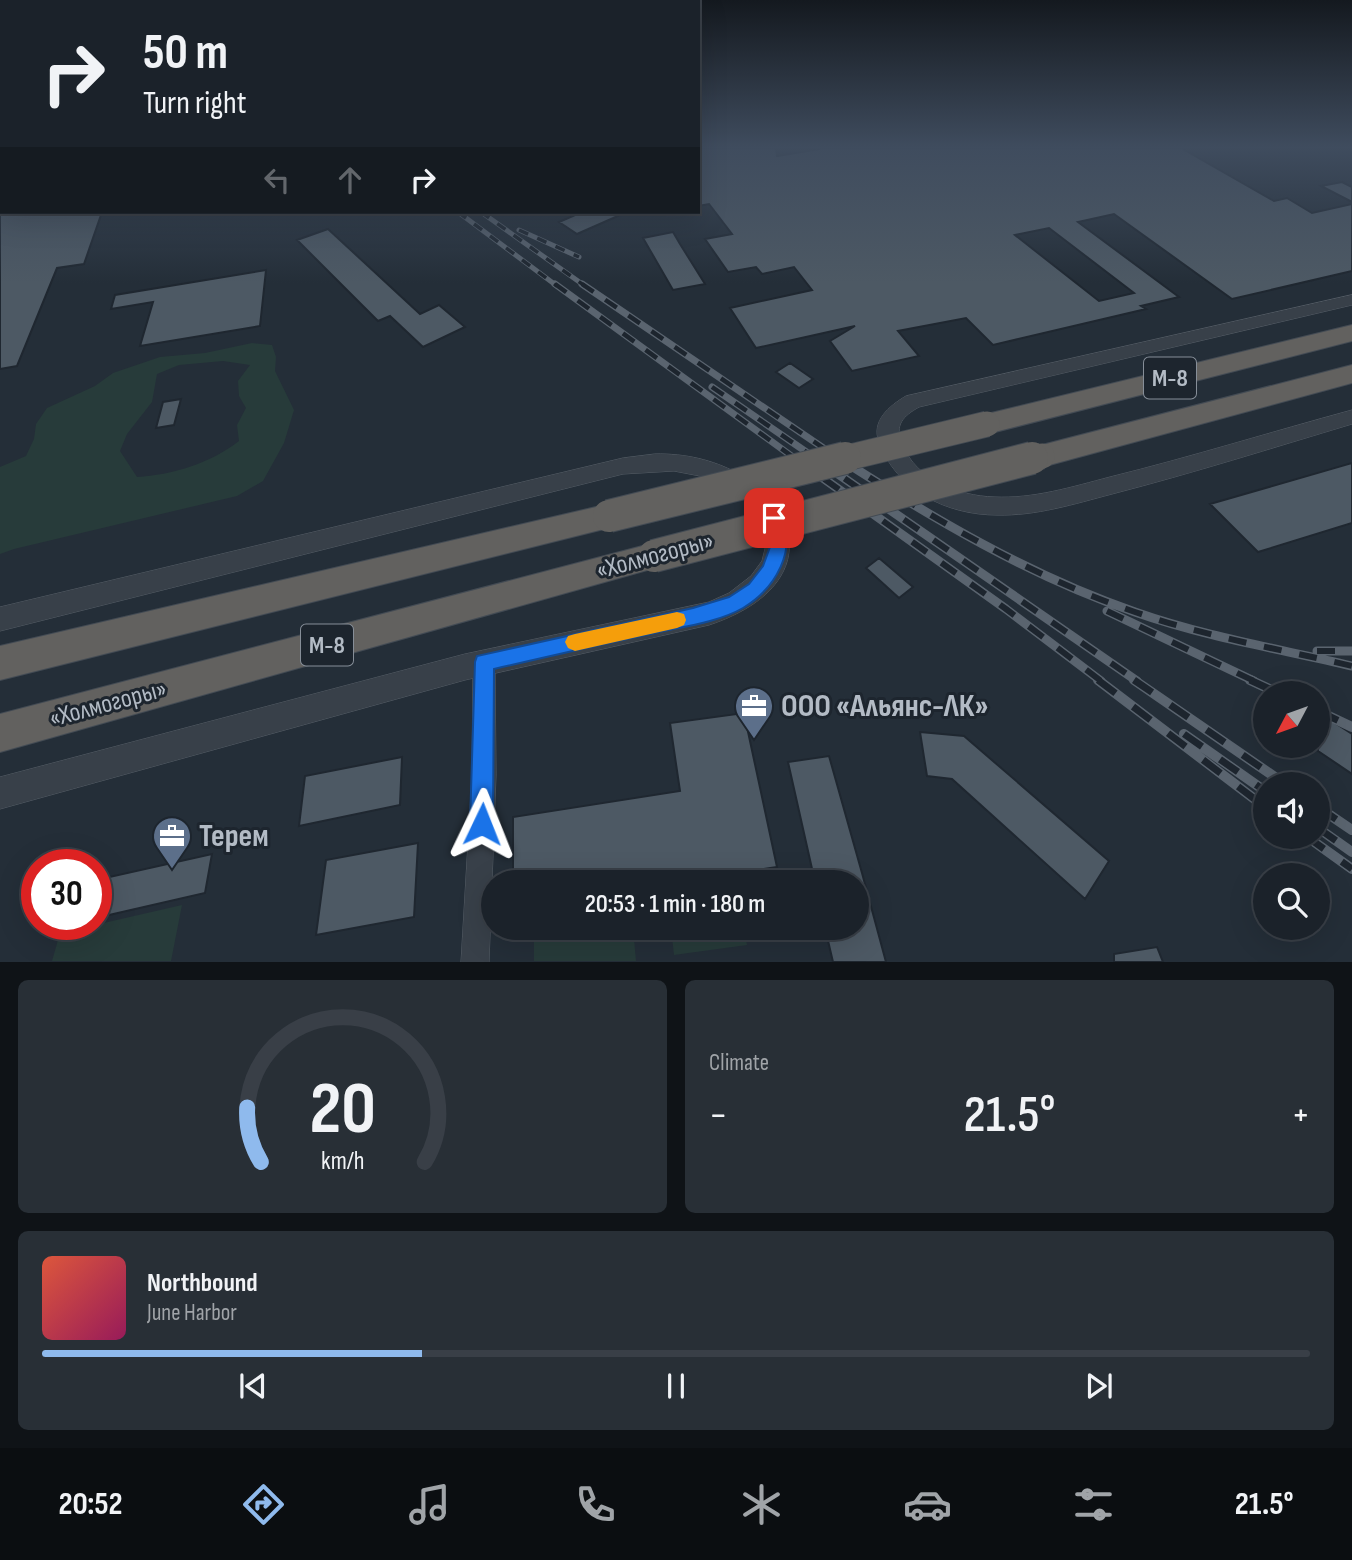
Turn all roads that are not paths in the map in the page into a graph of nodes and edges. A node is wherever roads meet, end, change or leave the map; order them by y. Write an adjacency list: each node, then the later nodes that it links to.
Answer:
1 (1352, 300): 4 (street)
2 (1352, 333): 7 (highway, «Холмогоры» / М-8, bridge)
3 (1352, 374): 8 (highway, «Холмогоры» / М-8, bridge)
4 (1352, 416)
5 (0, 619): 6 (street)
6 (484, 662): 9 (street); 10 (street)
7 (0, 663)
8 (0, 733)
9 (0, 793)
10 (475, 961)

